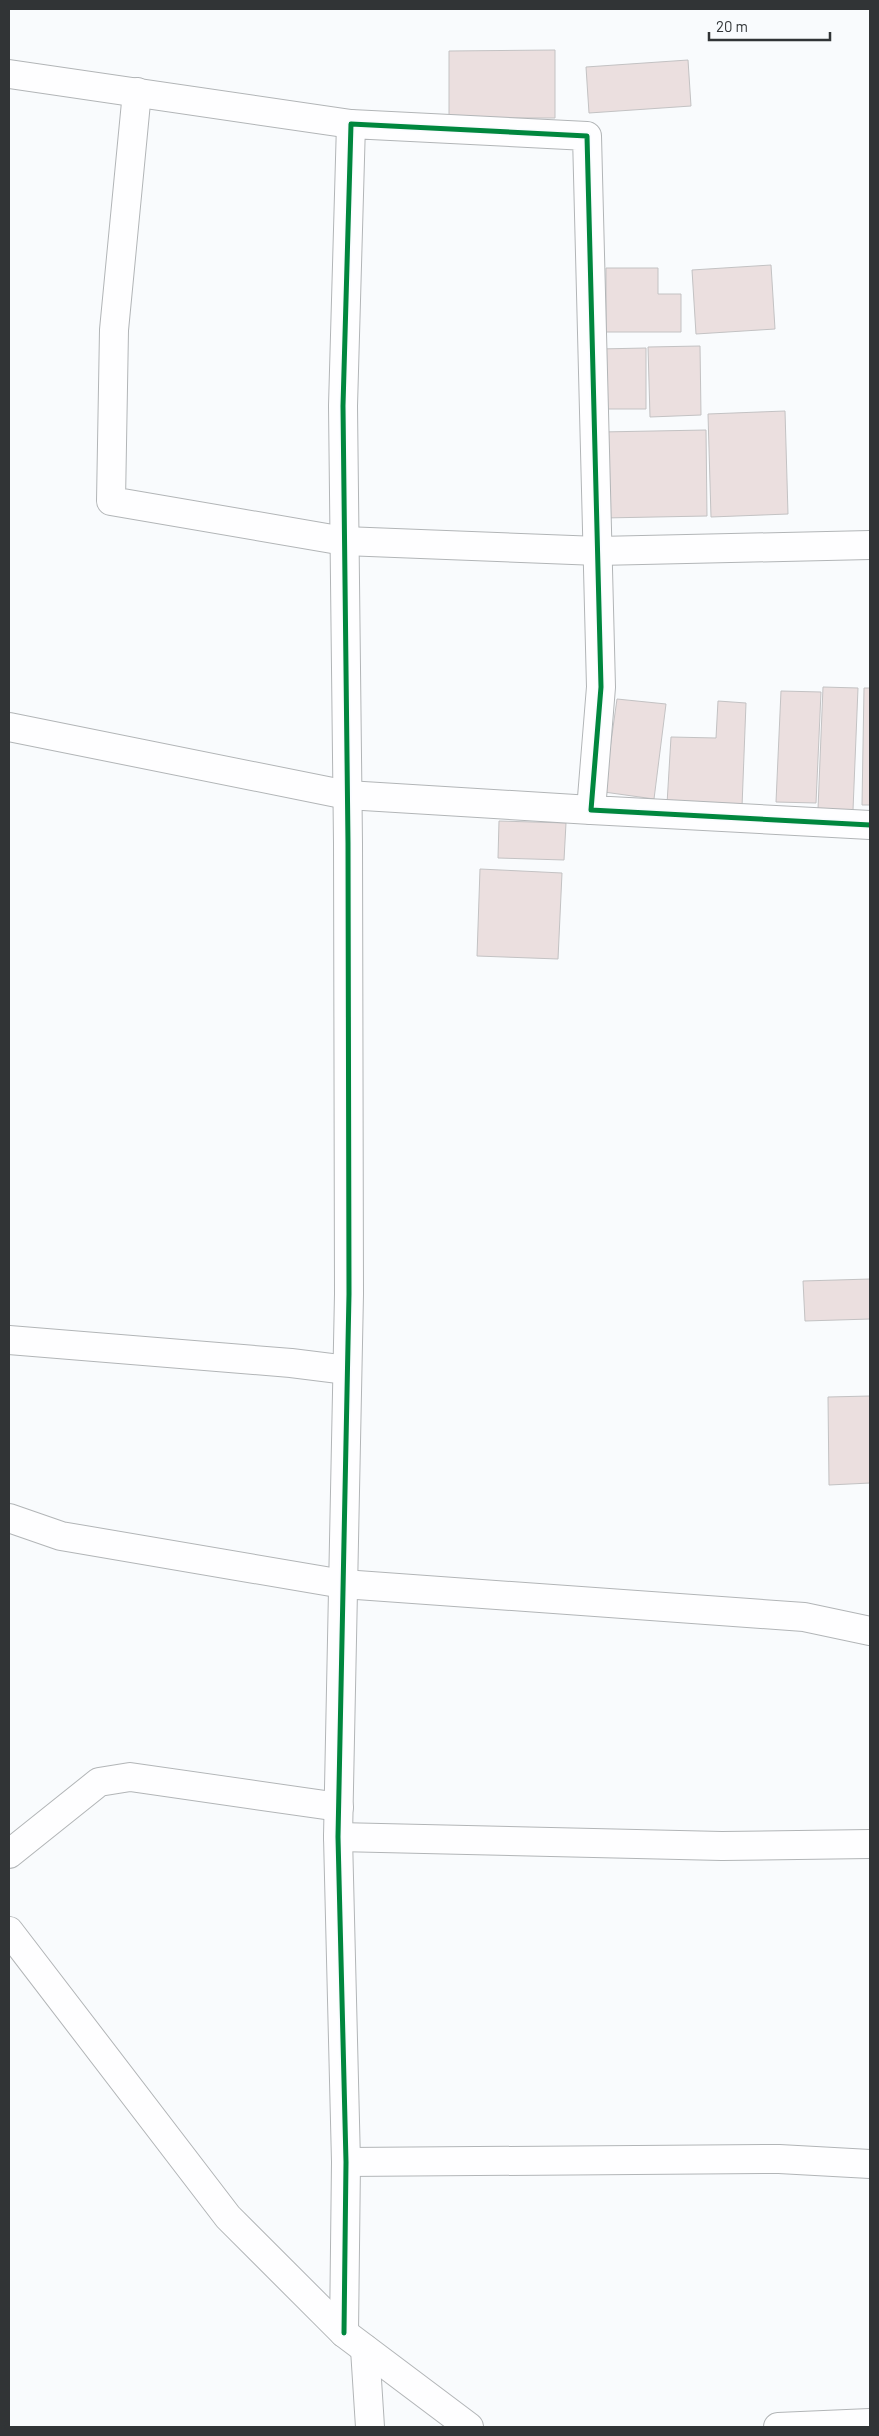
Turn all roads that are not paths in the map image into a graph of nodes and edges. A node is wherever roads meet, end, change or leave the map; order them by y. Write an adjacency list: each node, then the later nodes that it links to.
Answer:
1 (9, 74): 2 (street)
2 (137, 92): 3 (street); 4 (street)
3 (351, 124): 4 (street); 6 (street)
4 (344, 541): 6 (street); 8 (street)
5 (870, 545): 6 (street)
6 (598, 552): 9 (street)
7 (9, 727): 8 (street)
8 (347, 795): 9 (street); 12 (street)
9 (591, 810): 10 (street)
10 (870, 825)
11 (9, 1340): 12 (street)
12 (347, 1370): 14 (street)
13 (9, 1518): 14 (street)
14 (343, 1584): 15 (street); 16 (street)
15 (870, 1632)
16 (339, 1807): 17 (street); 19 (street)
17 (338, 1838): 18 (street); 21 (street)
18 (870, 1844)
19 (9, 1854)
20 (9, 1932): 23 (street)
21 (346, 2162): 22 (street); 23 (street)
22 (870, 2164)
23 (344, 2332): 24 (street)
24 (365, 2349): 26 (street); 27 (street)
25 (870, 2423): 28 (street)
26 (370, 2427)
27 (469, 2427)
28 (778, 2427)

